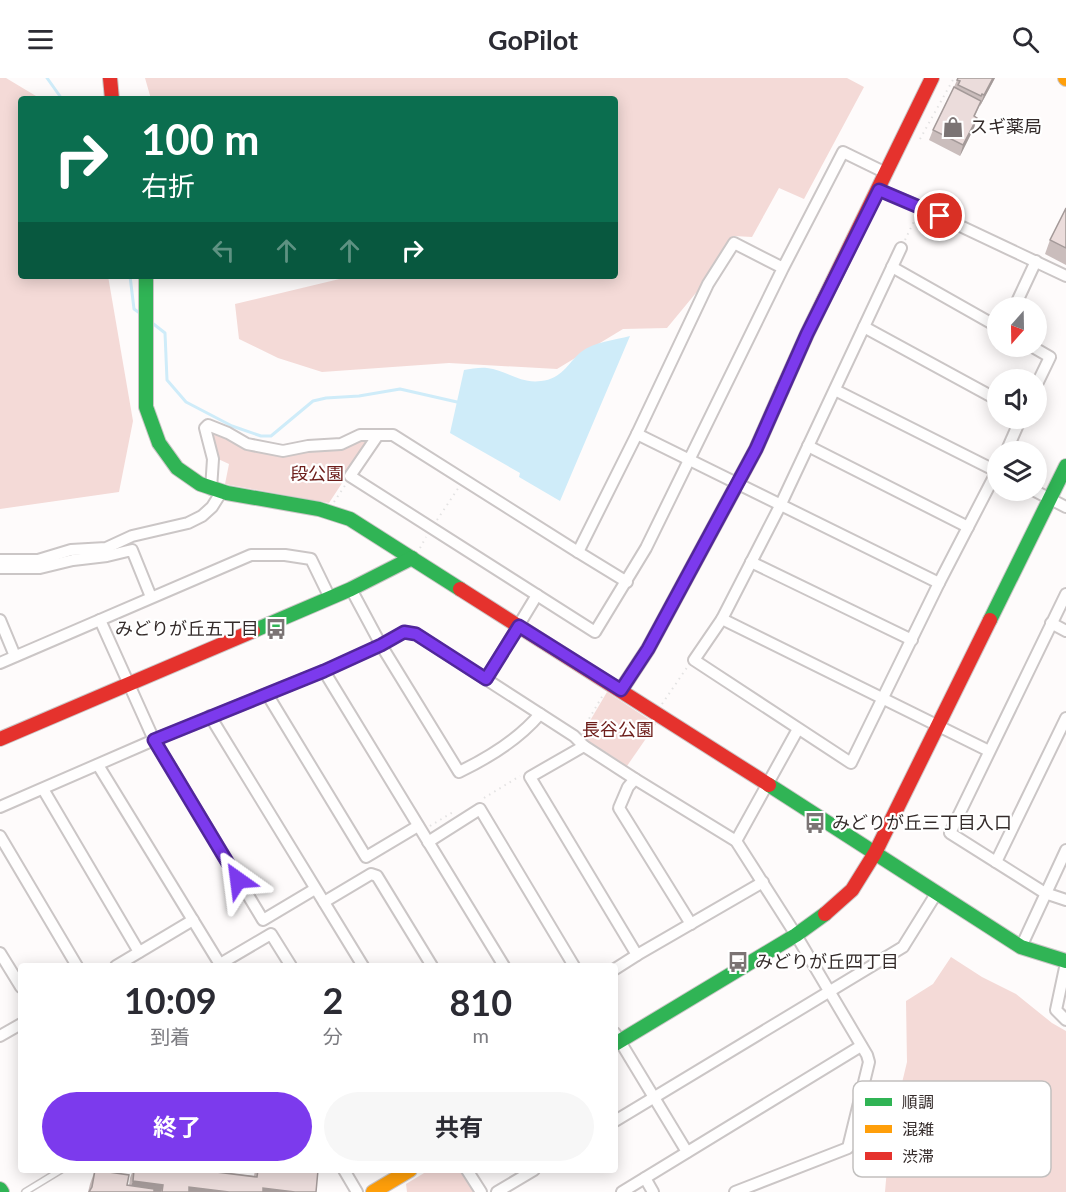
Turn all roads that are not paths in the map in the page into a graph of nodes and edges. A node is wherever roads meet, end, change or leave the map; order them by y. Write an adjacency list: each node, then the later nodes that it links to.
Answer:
1 (110, 78): 3 (street)
2 (932, 78): 4 (street)
3 (112, 96)
4 (886, 173): 5 (street); 9 (street)
5 (879, 190): 7 (street); 25 (street)
6 (901, 248): 8 (street)
7 (1036, 261): 10 (street); 12 (street)
8 (892, 267): 13 (street); 14 (street)
9 (783, 268): 19 (street); 22 (street)
10 (1066, 276)
11 (146, 279): 26 (street)
12 (1019, 297)
13 (987, 321)
14 (864, 327): 17 (street); 18 (street)
15 (1047, 355): 16 (street)
16 (1044, 369)
17 (835, 390): 21 (street); 23 (street)
18 (987, 394)
19 (637, 434): 22 (street); 33 (street)
20 (378, 435): 26 (street); 33 (street); 42 (street)
21 (808, 446): 30 (street); 32 (street)
22 (689, 458): 25 (street); 38 (street)
23 (987, 465)
24 (1066, 466): 29 (street)
25 (737, 484): 30 (street); 58 (street)
26 (217, 490): 34 (street); 35 (street)
27 (987, 490): 32 (street)
28 (1047, 498): 29 (street)
29 (1050, 500): 31 (street); 64 (street)
30 (780, 506): 36 (street); 39 (street)
31 (1066, 507)
32 (968, 527): 39 (street)
33 (578, 552): 38 (street)
34 (415, 555): 40 (street); 49 (street)
35 (0, 560)
36 (751, 562): 45 (street); 51 (street)
37 (0, 568): 43 (street)
38 (627, 582): 42 (street)
39 (939, 583): 51 (street)
40 (351, 589): 44 (street); 52 (street)
41 (1066, 594): 48 (street)
42 (537, 595): 49 (street)
43 (151, 597): 44 (street); 47 (street)
44 (330, 598): 57 (street)
45 (722, 619): 60 (street); 65 (street)
46 (0, 620): 53 (street)
47 (100, 620): 53 (street); 57 (street)
48 (1052, 623): 50 (street); 69 (street)
49 (519, 626): 56 (street); 58 (street)
50 (1066, 630)
51 (912, 640): 60 (street)
52 (381, 645): 55 (street); 56 (street); 61 (street)
53 (15, 656): 54 (street)
54 (0, 663)
55 (324, 671): 59 (street); 75 (street)
56 (486, 679): 61 (street)
57 (129, 684): 66 (street); 67 (street)
58 (621, 690): 72 (street)
59 (267, 694): 62 (street); 75 (street)
60 (882, 699): 64 (street); 65 (street)
61 (540, 714): 68 (street)
62 (210, 716): 67 (street); 83 (street)
63 (1066, 718): 81 (street)
64 (938, 724): 69 (street); 80 (street)
65 (798, 729): 72 (street)
66 (0, 740)
67 (154, 740): 70 (street); 83 (street)
68 (584, 746): 71 (street); 94 (street)
69 (988, 751): 81 (street)
70 (98, 765): 73 (street); 88 (street)
71 (635, 779): 77 (street); 89 (street)
72 (769, 785): 77 (street); 80 (street)
73 (43, 789): 74 (street); 92 (street)
74 (0, 807)
75 (418, 825): 78 (street)
76 (0, 836): 96 (street)
77 (736, 841): 82 (street)
78 (428, 842): 103 (street); 104 (street)
79 (1066, 850): 84 (street)
80 (874, 853): 85 (street); 90 (street)
81 (996, 862): 84 (street)
82 (763, 882): 89 (street); 90 (street)
83 (315, 888): 87 (street)
84 (1045, 892): 86 (street); 91 (street)
85 (936, 894): 91 (street); 107 (street)
86 (1066, 900)
87 (324, 902): 101 (street); 102 (street)
88 (193, 920): 92 (street); 98 (street)
89 (691, 924): 94 (street)
90 (796, 935): 107 (street); 111 (street)
91 (1021, 947): 95 (street)
92 (139, 952): 97 (street)
93 (0, 953): 106 (street)
94 (637, 955): 105 (street)
95 (1066, 962): 108 (street)
96 (75, 963)
97 (121, 963)
98 (219, 963)
99 (223, 963): 100 (street)
100 (289, 963)
101 (361, 963)
102 (430, 963)
103 (502, 963)
104 (572, 963)
105 (618, 967)
106 (18, 982)
107 (829, 991): 113 (street); 115 (street)
108 (1066, 1020)
109 (18, 1026): 110 (street)
110 (0, 1036)
111 (618, 1039)
112 (618, 1042): 115 (street)
113 (861, 1046): 114 (street); 118 (street)
114 (864, 1081)
115 (655, 1097): 116 (street); 118 (street)
116 (618, 1119)
117 (853, 1128): 132 (street)
118 (687, 1152): 124 (street)
119 (56, 1173): 125 (lane)
120 (346, 1173): 126 (street)
121 (405, 1173): 127 (street)
122 (469, 1173): 128 (street)
123 (529, 1173): 129 (street)
124 (645, 1178): 130 (street); 131 (street)
125 (25, 1192)
126 (357, 1192)
127 (373, 1192)
128 (481, 1192)
129 (497, 1192)
130 (622, 1192)
131 (652, 1192)
132 (735, 1192)

